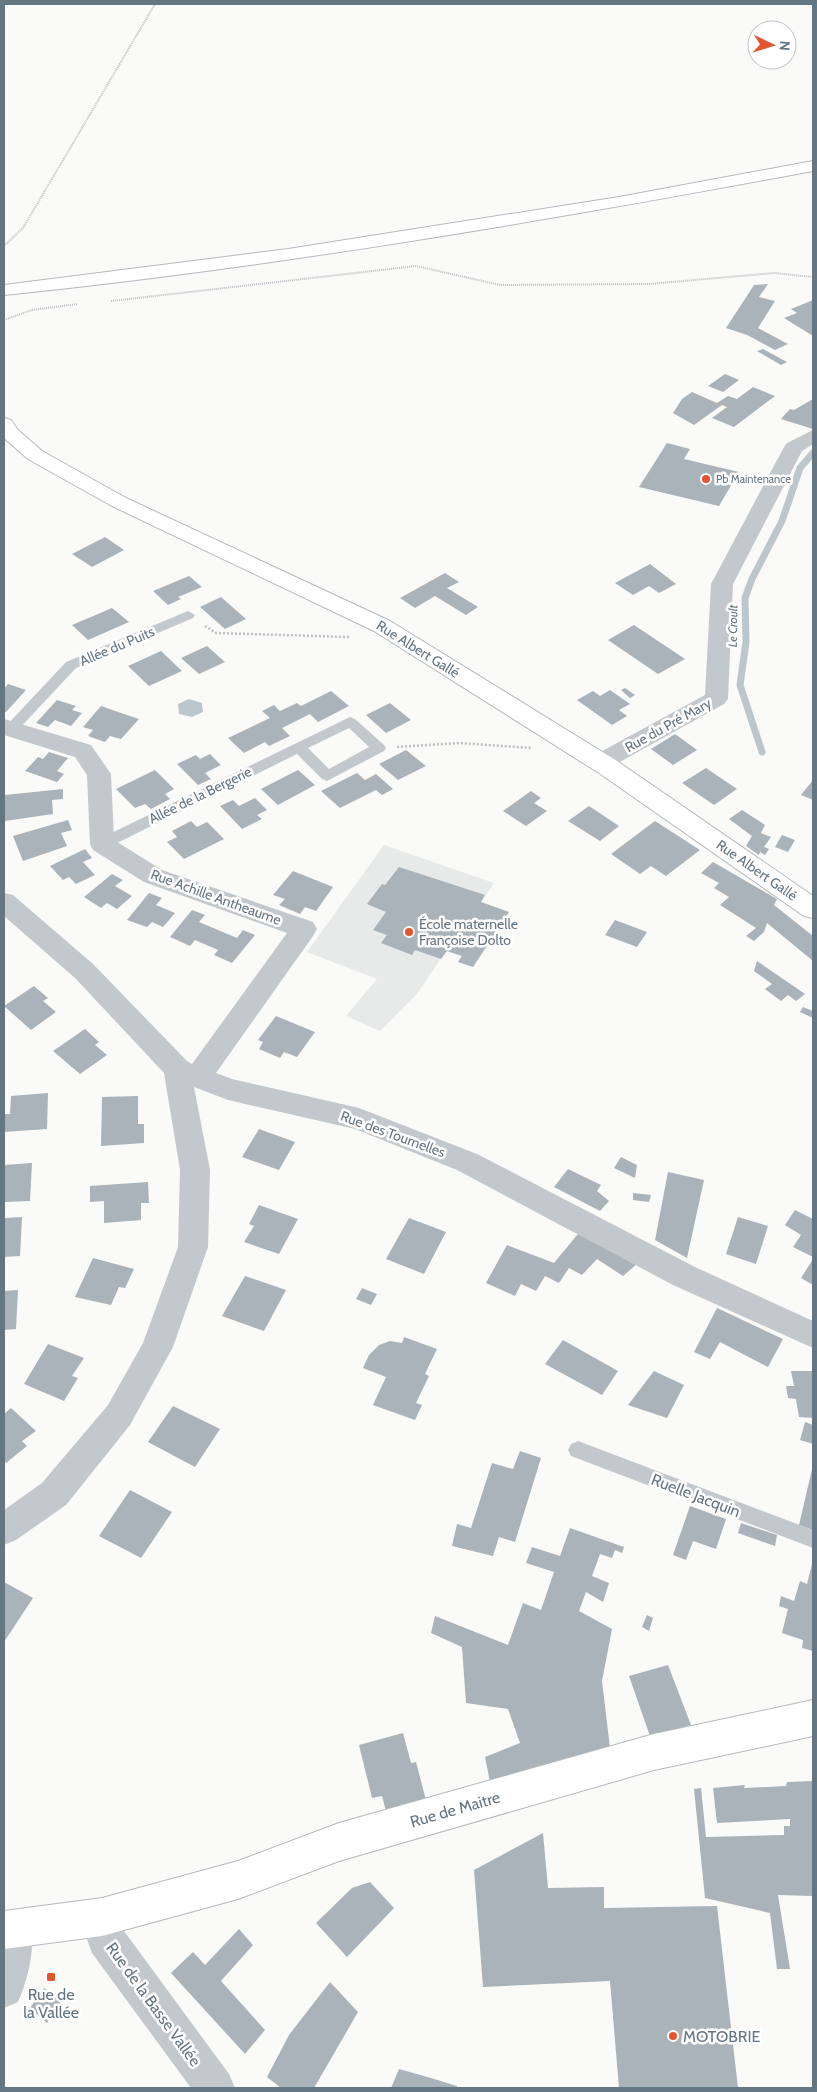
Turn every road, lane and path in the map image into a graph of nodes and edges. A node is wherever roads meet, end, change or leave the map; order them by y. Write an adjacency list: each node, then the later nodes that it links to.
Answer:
1 (155, 4): 4 (path)
2 (813, 166): 3 (street)
3 (378, 239): 5 (street); 7 (street)
4 (4, 246)
5 (19, 271)
6 (813, 277): 8 (path)
7 (4, 290)
8 (111, 301)
9 (81, 304): 10 (path)
10 (4, 320)
11 (4, 424): 19 (street, Rue Albert Gallé)
12 (813, 436): 19 (street, Rue du Pré Mary)
13 (188, 615): 14 (path); 15 (lane, Allée du Puits)
14 (351, 637)
15 (8, 728): 20 (street)
16 (299, 747): 17 (lane, Allée de la Bergerie); 17 (lane); 20 (lane, Allée de la Bergerie)
17 (379, 748): 18 (path)
18 (537, 749)
19 (600, 762): 22 (street, Rue Albert Gallé)
20 (102, 844): 23 (street, Rue Achille Antheaume)
21 (4, 902): 23 (street, Rue des Tournelles)
22 (813, 909)
23 (187, 1073): 24 (street, Rue des Tournelles); 26 (street)
24 (813, 1335)
25 (578, 1450): 27 (lane, Ruelle Jacquin)
26 (4, 1529)
27 (813, 1539)
28 (813, 1718): 29 (street, Rue de Maitre)
29 (102, 1917): 30 (street, Rue de Maitre); 32 (street, Rue de la Basse Vallée)
30 (8, 1930): 31 (street)
31 (4, 1988)
32 (215, 2088)

